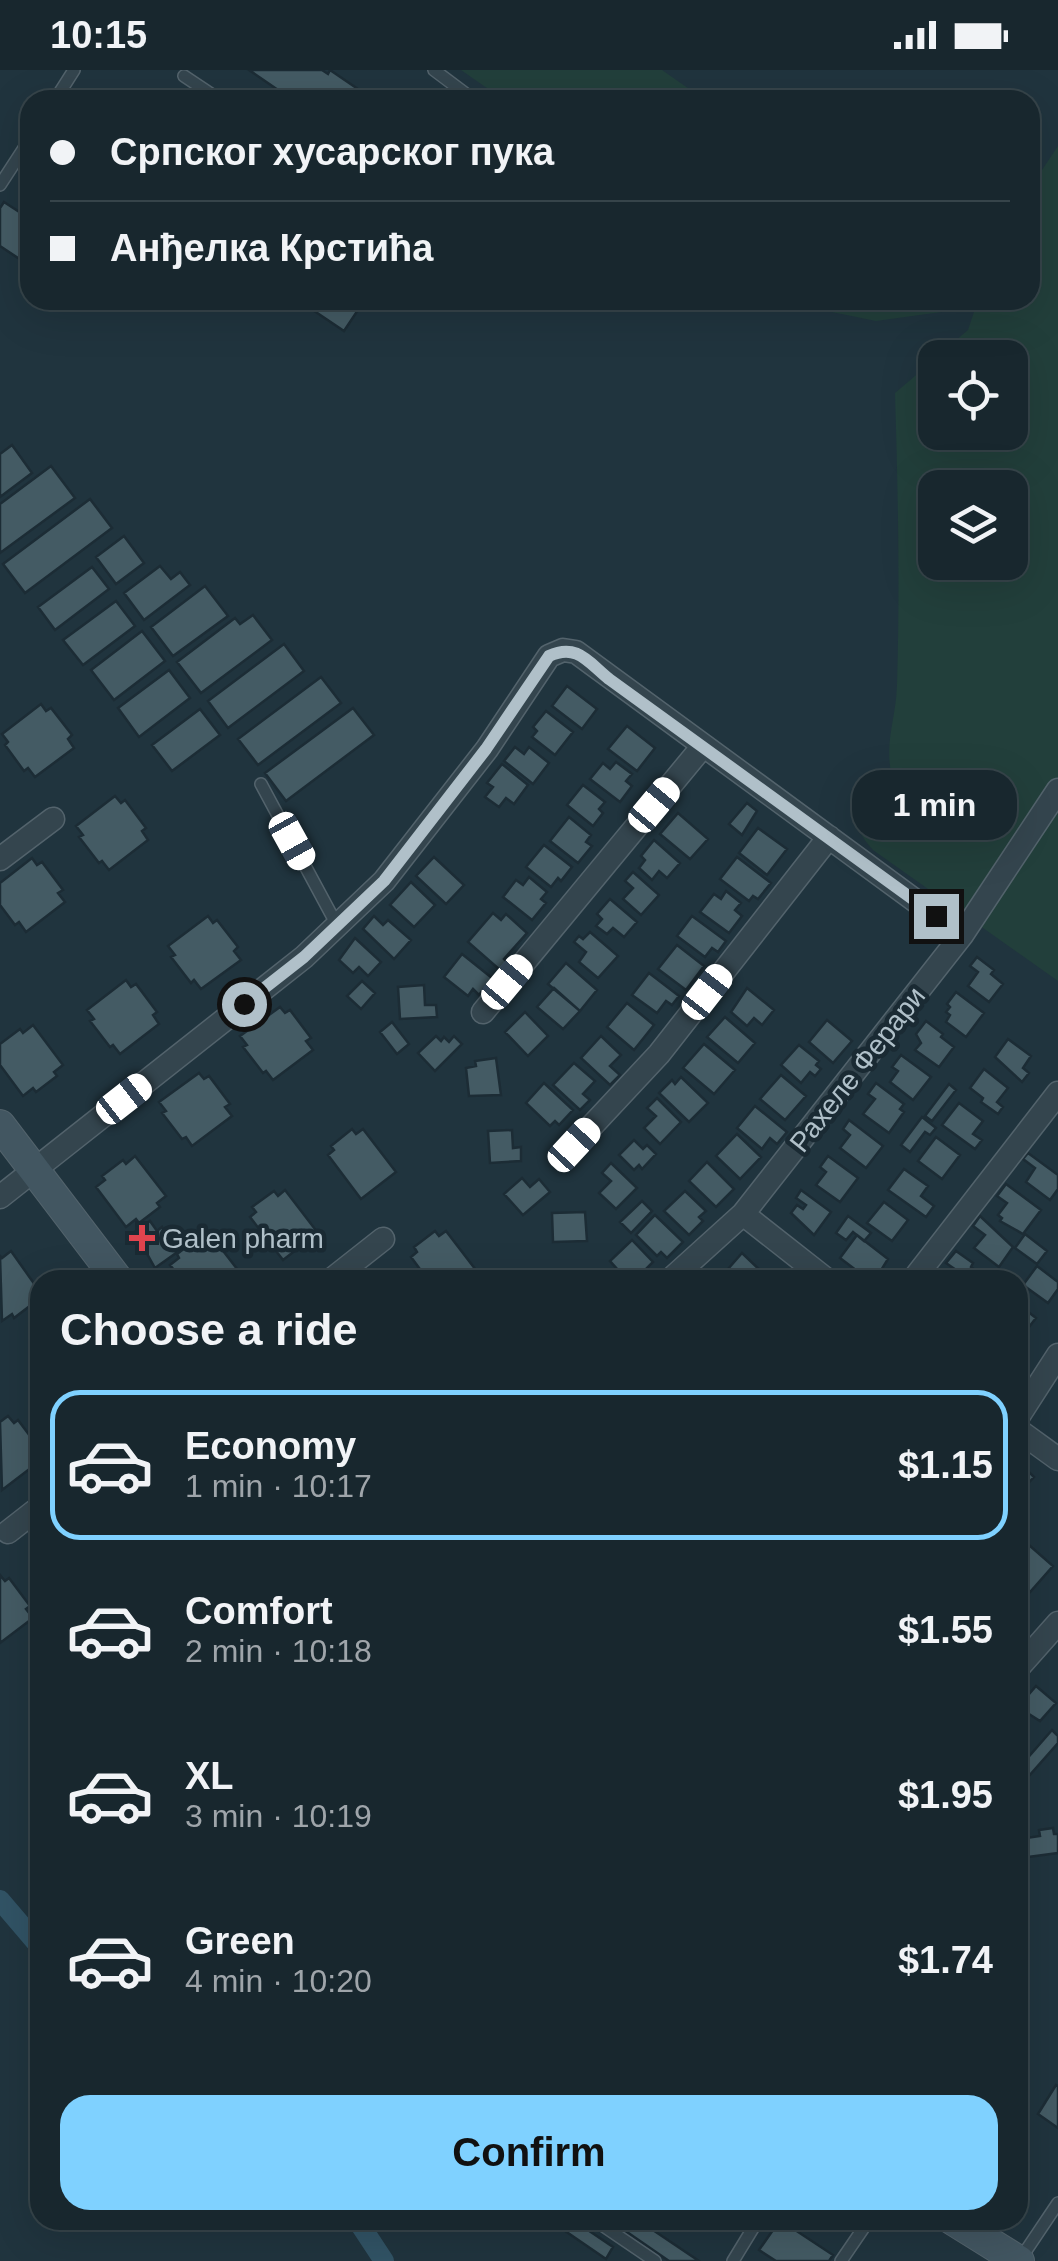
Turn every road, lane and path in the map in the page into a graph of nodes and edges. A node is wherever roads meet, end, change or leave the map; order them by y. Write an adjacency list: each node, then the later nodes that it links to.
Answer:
1 (434, 70): 4 (lane)
2 (184, 76): 3 (lane)
3 (205, 90)
4 (461, 90)
5 (20, 155): 6 (lane)
6 (0, 186)
7 (703, 746): 11 (street); 13 (street); 15 (street)
8 (260, 784): 13 (lane)
9 (1058, 790): 14 (street, Рахеле Ферари)
10 (52, 819): 12 (street)
11 (829, 837): 14 (street); 18 (street)
12 (0, 859)
13 (338, 926): 19 (street)
14 (962, 936): 21 (street, Рахеле Ферари)
15 (483, 1012)
16 (1058, 1094): 27 (street)
17 (0, 1125): 19 (street)
18 (574, 1145)
19 (33, 1170): 20 (street); 23 (street)
20 (0, 1197)
21 (743, 1214): 25 (street, Рахеле Ферари); 26 (street)
22 (383, 1239): 24 (street)
23 (110, 1270)
24 (343, 1270)
25 (681, 1270)
26 (814, 1270)
27 (921, 1270)
28 (1058, 1356): 29 (street)
29 (1028, 1401)
30 (1028, 1437): 31 (street)
31 (1058, 1459)
32 (30, 1515): 33 (street)
33 (8, 1532)
34 (1058, 1623): 35 (street)
35 (1028, 1657)
36 (1058, 2203): 44 (lane)
37 (609, 2230): 41 (lane)
38 (752, 2230): 42 (lane)
39 (862, 2230): 43 (lane)
40 (969, 2230): 44 (street)
41 (654, 2261)
42 (733, 2261)
43 (842, 2261)
44 (1019, 2261)

